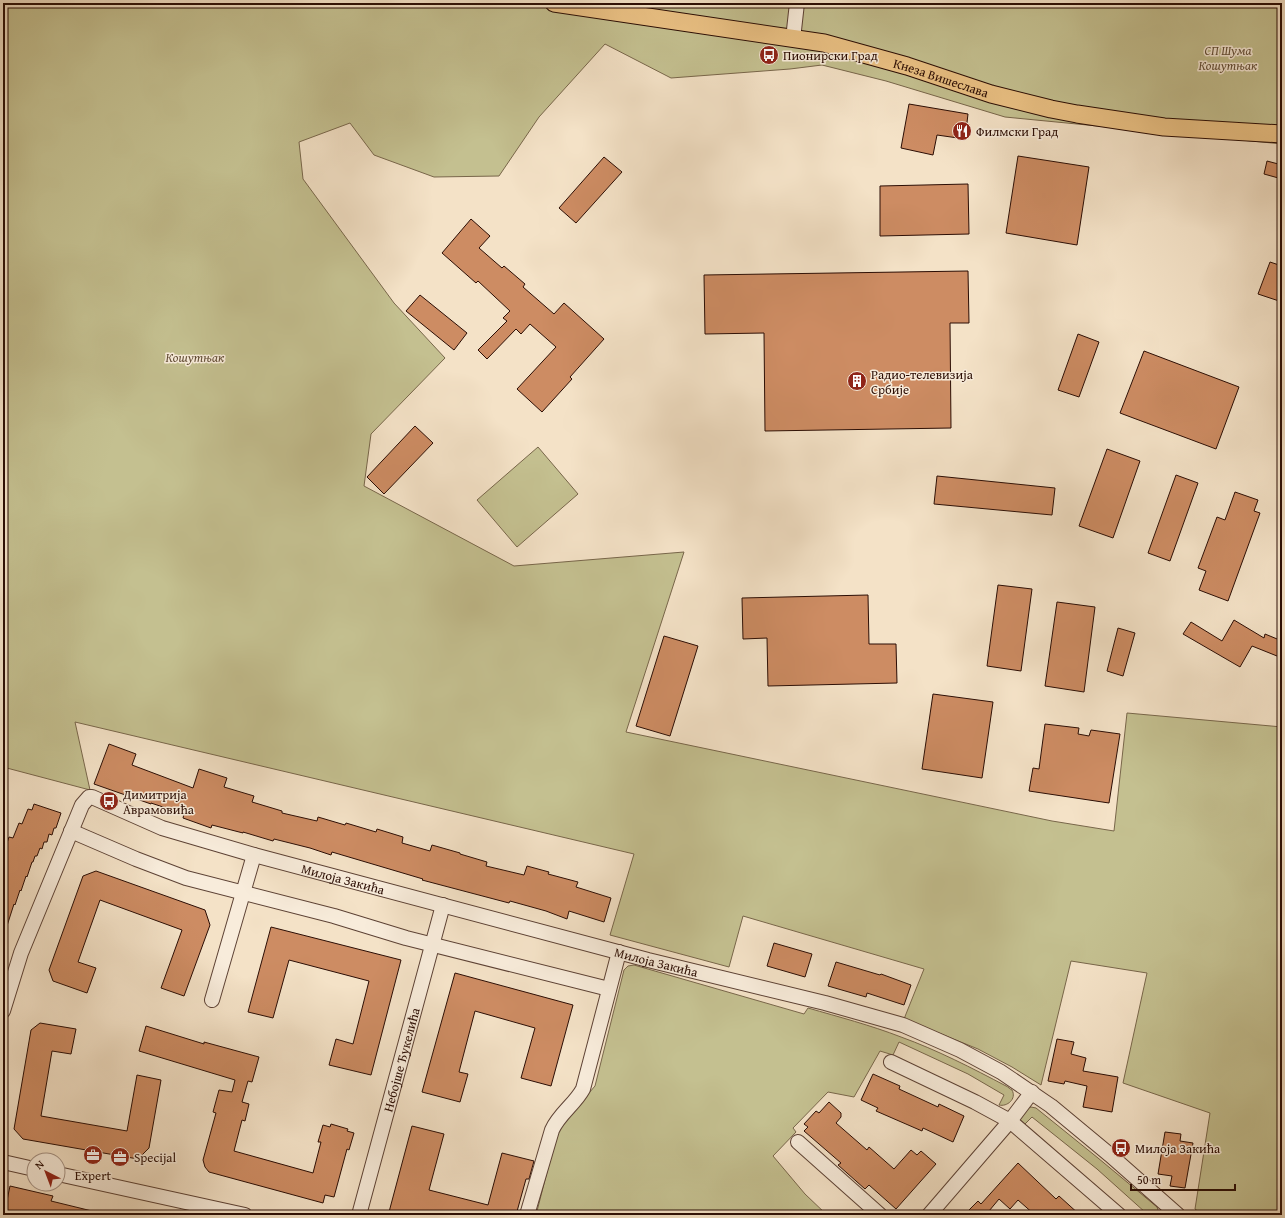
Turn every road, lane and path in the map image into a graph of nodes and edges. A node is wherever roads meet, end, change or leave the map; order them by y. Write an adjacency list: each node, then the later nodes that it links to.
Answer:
1 (554, 3): 3 (main road, Кнеза Вишеслава)
2 (797, 3): 3 (street)
3 (792, 39): 4 (main road, Кнеза Вишеслава)
4 (1282, 134)
5 (72, 831): 6 (street, Милоја Закића); 7 (street); 13 (street)
6 (254, 855): 7 (street); 8 (street, Милоја Закића)
7 (243, 893): 9 (street); 12 (street)
8 (443, 905): 9 (street, Небојше Ђукелића); 10 (street, Милоја Закића)
9 (432, 944): 11 (street); 22 (street, Небојше Ђукелића)
10 (619, 952): 11 (street); 15 (street, Милоја Закића)
11 (609, 989): 23 (street)
12 (212, 1000)
13 (3, 1011)
14 (891, 1062): 16 (street)
15 (1032, 1092): 16 (street); 27 (street, Милоја Закића)
16 (1010, 1121): 25 (street); 26 (street)
17 (798, 1142): 24 (street)
18 (3, 1162): 19 (street)
19 (26, 1167)
20 (66, 1176): 21 (street)
21 (244, 1215)
22 (359, 1215)
23 (527, 1215)
24 (880, 1215)
25 (929, 1215)
26 (1119, 1215)
27 (1176, 1215)

